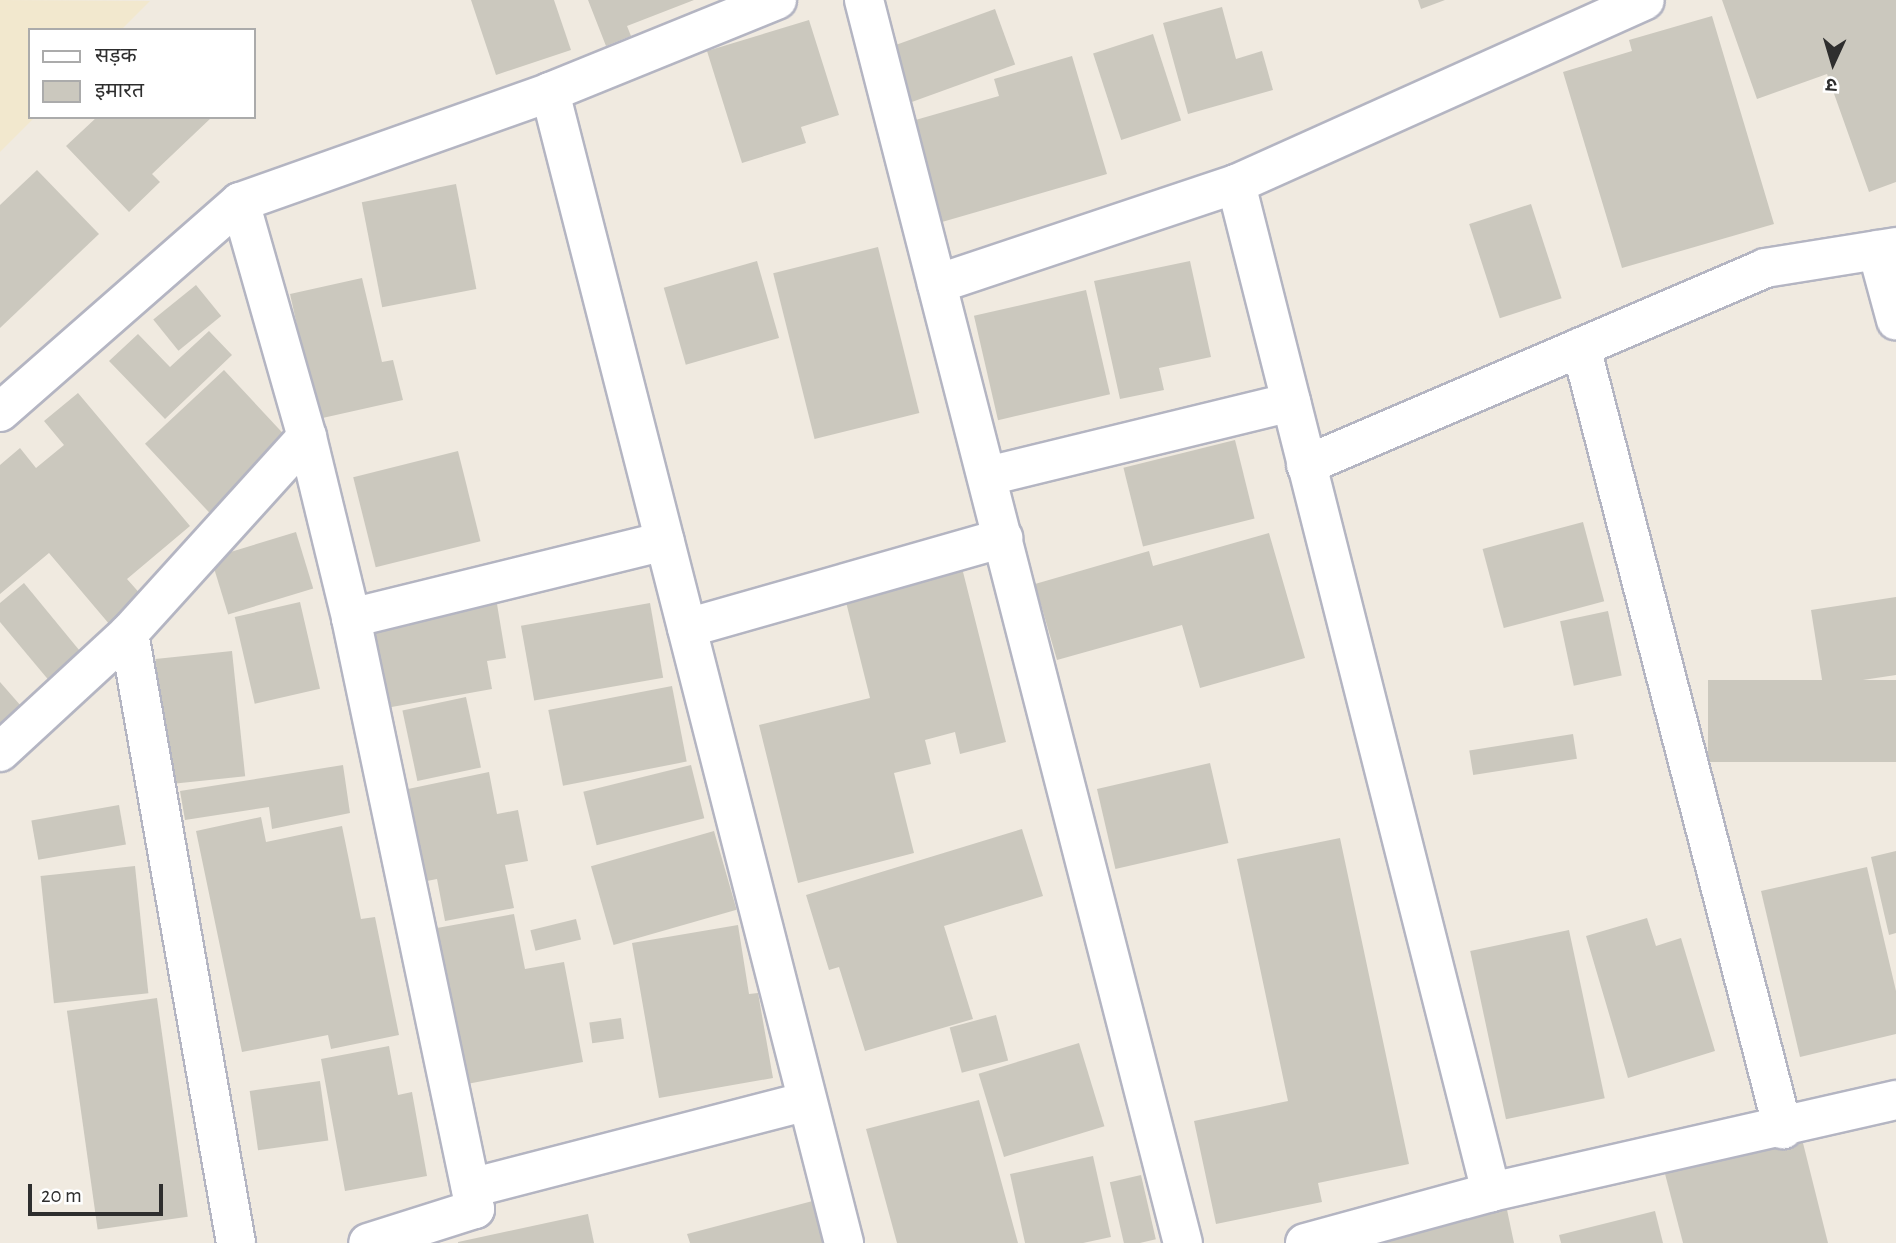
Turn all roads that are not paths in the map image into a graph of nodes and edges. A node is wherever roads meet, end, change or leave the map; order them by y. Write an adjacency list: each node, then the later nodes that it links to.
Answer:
1 (777, 0): 4 (street)
2 (864, 0): 8 (street)
3 (1646, 0): 5 (street)
4 (550, 92): 6 (street); 17 (street)
5 (1236, 184): 8 (street); 11 (street)
6 (240, 202): 12 (street); 13 (street)
7 (1887, 249): 9 (street); 10 (street)
8 (937, 284): 15 (street)
9 (1896, 320)
10 (1581, 347): 14 (street); 24 (street)
11 (1291, 402): 14 (street); 15 (street)
12 (0, 412)
13 (307, 437): 18 (street); 20 (street)
14 (1306, 465): 26 (street)
15 (988, 476): 16 (street)
16 (1003, 538): 19 (street); 30 (street)
17 (665, 541): 18 (street); 19 (street)
18 (351, 618): 25 (street)
19 (687, 628): 23 (street)
20 (129, 633): 21 (street); 27 (street)
21 (0, 752)
22 (1896, 1100): 24 (street)
23 (807, 1101): 25 (street); 29 (street)
24 (1783, 1129): 26 (street)
25 (471, 1188): 28 (street)
26 (1491, 1192): 31 (street)
27 (236, 1243)
28 (368, 1243)
29 (844, 1243)
30 (1183, 1243)
31 (1305, 1243)

